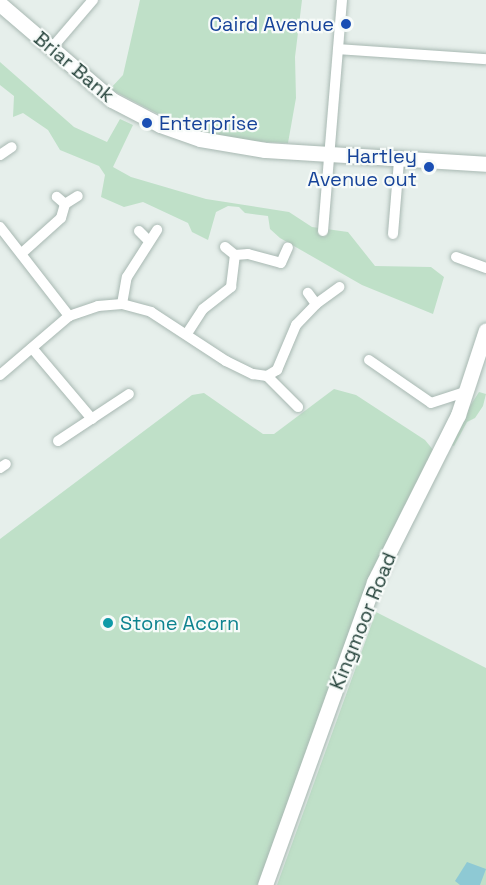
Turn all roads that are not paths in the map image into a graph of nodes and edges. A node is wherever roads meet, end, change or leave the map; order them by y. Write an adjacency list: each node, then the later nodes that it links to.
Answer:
1 (93, 0): 5 (street)
2 (342, 0): 4 (street)
3 (0, 4): 5 (street, Briar Bank)
4 (338, 48): 6 (street); 8 (street)
5 (51, 49): 8 (street, Briar Bank)
6 (486, 59)
7 (12, 147): 9 (street)
8 (329, 153): 10 (street, Briar Bank); 16 (street)
9 (0, 155)
10 (399, 161): 11 (street, Briar Bank); 17 (street)
11 (486, 164)
12 (78, 196): 21 (street)
13 (0, 227): 21 (street)
14 (157, 230): 18 (street)
15 (139, 231): 18 (street)
16 (323, 231)
17 (393, 234)
18 (148, 240): 27 (street)
19 (225, 247): 22 (street)
20 (288, 248): 22 (street)
21 (22, 253): 29 (street)
22 (235, 255): 31 (street)
23 (456, 257): 24 (street)
24 (486, 268)
25 (339, 287): 28 (street)
26 (308, 293): 28 (street)
27 (122, 304): 29 (street); 31 (street)
28 (316, 304): 35 (street)
29 (69, 316): 32 (street)
30 (486, 330): 36 (street, Kingmoor Road)
31 (188, 332): 35 (street)
32 (32, 348): 34 (street); 39 (street)
33 (369, 360): 36 (street)
34 (0, 375)
35 (267, 376): 38 (street)
36 (466, 391): 41 (street, Kingmoor Road)
37 (129, 394): 39 (street)
38 (298, 407)
39 (92, 419): 40 (street)
40 (58, 441)
41 (265, 885)

